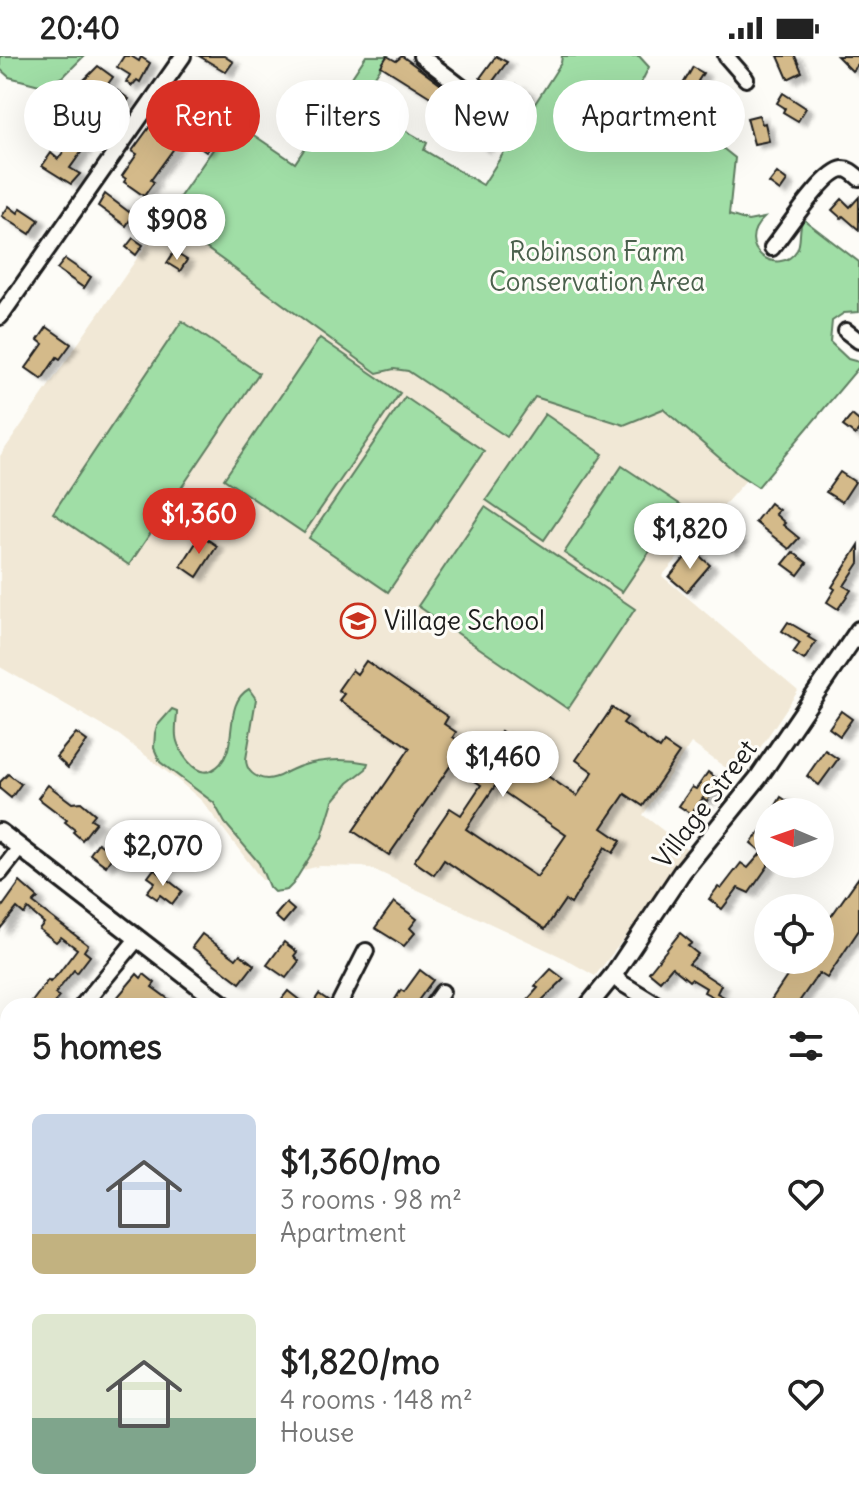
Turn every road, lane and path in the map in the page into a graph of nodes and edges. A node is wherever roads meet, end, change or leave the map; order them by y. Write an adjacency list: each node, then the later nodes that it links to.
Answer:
1 (183, 56): 8 (street)
2 (421, 56): 5 (street)
3 (726, 56): 4 (street)
4 (746, 79)
5 (452, 80)
6 (859, 178): 7 (street)
7 (772, 248)
8 (0, 317)
9 (846, 331): 10 (street)
10 (859, 341)
11 (859, 630): 17 (main road, Village Street)
12 (0, 832): 13 (main road)
13 (19, 849): 14 (street); 15 (main road)
14 (0, 873)
15 (137, 939): 19 (street); 20 (main road)
16 (366, 951): 21 (street)
17 (614, 974): 23 (main road, Village Street); 24 (street)
18 (442, 992): 22 (street)
19 (89, 998)
20 (214, 998)
21 (342, 998)
22 (438, 998)
23 (594, 998)
24 (646, 998)

